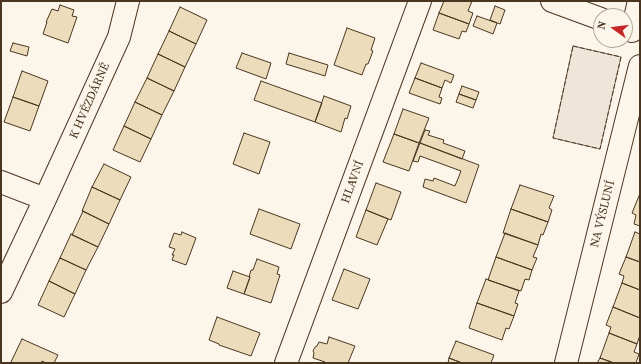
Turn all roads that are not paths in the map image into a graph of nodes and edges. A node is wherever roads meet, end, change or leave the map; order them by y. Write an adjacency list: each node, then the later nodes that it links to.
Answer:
1 (128, 1): 9 (street, K HVĚZDÁRNĚ)
2 (420, 1): 11 (street, HLAVNÍ)
3 (552, 1): 5 (street)
4 (639, 1): 6 (street)
5 (593, 16)
6 (633, 27)
7 (640, 66): 12 (street, NA VÝSLUNÍ)
8 (1, 182): 9 (street)
9 (45, 199): 10 (street, K HVĚZDÁRNĚ)
10 (1, 292)
11 (286, 363)
12 (566, 363)

